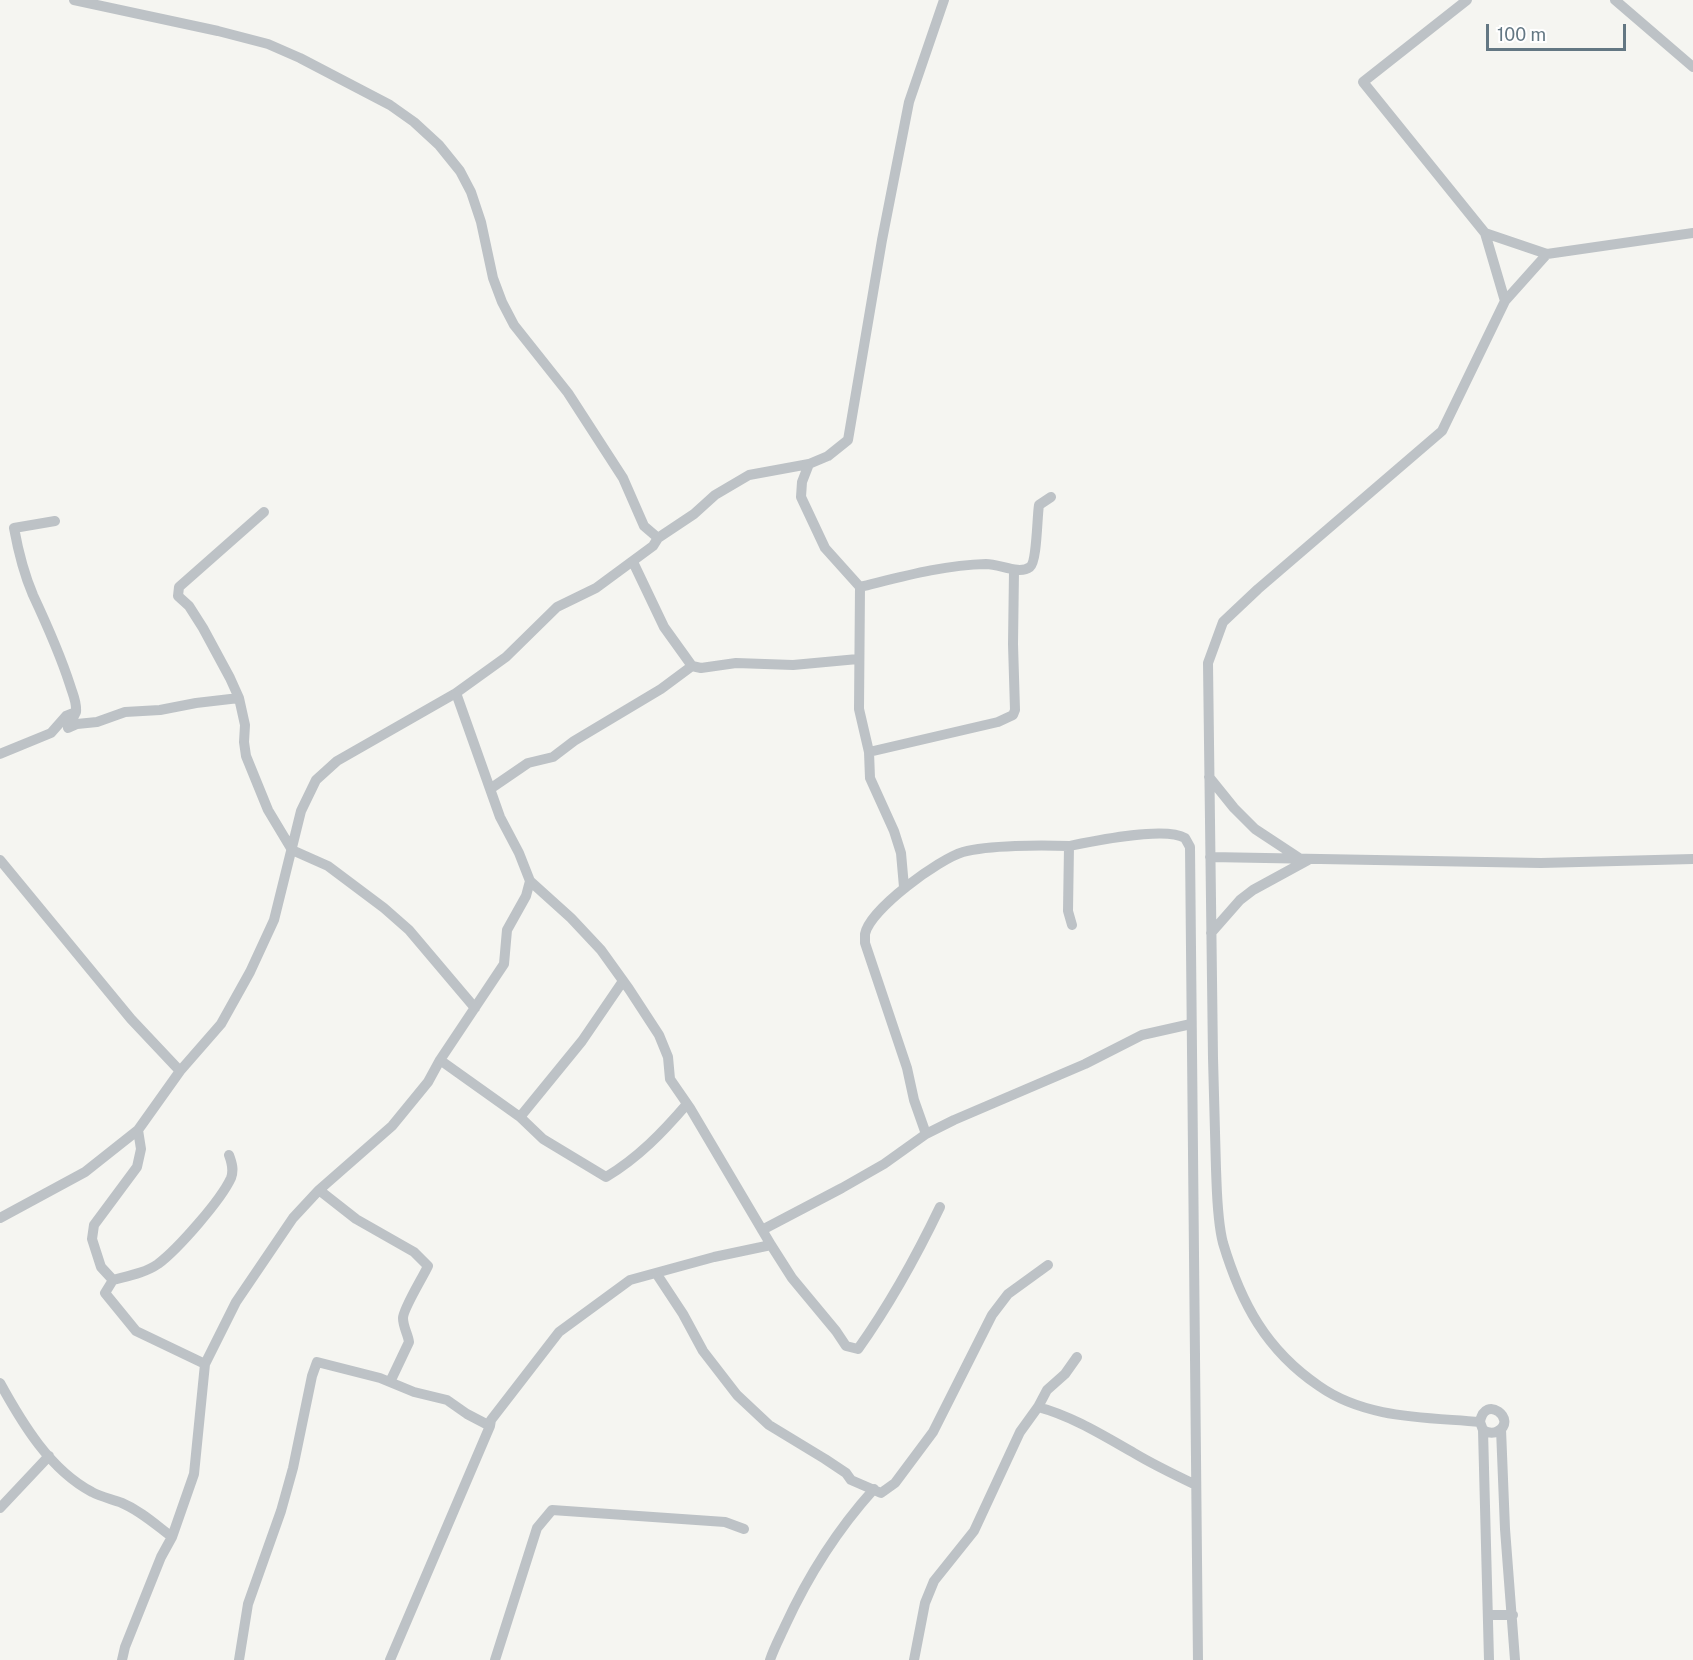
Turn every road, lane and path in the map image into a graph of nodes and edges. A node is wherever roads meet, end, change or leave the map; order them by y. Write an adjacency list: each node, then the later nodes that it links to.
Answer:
1 (74, 0): 14 (street)
2 (944, 0): 10 (street)
3 (1467, 0): 6 (street)
4 (1615, 0): 5 (street)
5 (1693, 67)
6 (1485, 233): 8 (street); 9 (street)
7 (1693, 233): 8 (street)
8 (1547, 254): 9 (street)
9 (1505, 301): 25 (street)
10 (809, 464): 14 (street); 17 (street)
11 (1051, 497): 16 (street)
12 (264, 512): 21 (street)
13 (55, 521): 22 (street)
14 (658, 538): 15 (street)
15 (633, 562): 19 (street); 20 (street)
16 (1014, 570): 17 (street); 24 (street)
17 (860, 587): 18 (street)
18 (858, 659): 19 (street); 24 (street)
19 (692, 666): 26 (street)
20 (456, 693): 26 (street); 28 (street)
21 (239, 698): 22 (street); 28 (street)
22 (76, 712): 23 (street)
23 (2, 750)
24 (869, 752): 34 (street)
25 (1209, 777): 29 (street); 30 (street)
26 (490, 789): 33 (street)
27 (1069, 846): 34 (street); 35 (street); 39 (street)
28 (292, 850): 38 (street); 41 (street)
29 (1210, 857): 30 (street); 36 (street)
30 (1305, 859): 31 (street); 36 (street)
31 (1693, 859)
32 (0, 860): 41 (street)
33 (530, 881): 37 (street); 38 (street)
34 (904, 887): 45 (street)
35 (1072, 925)
36 (1211, 933): 61 (street)
37 (623, 981): 42 (street); 43 (street)
38 (475, 1008): 40 (street)
39 (1191, 1024): 45 (street); 64 (street)
40 (440, 1060): 43 (street); 47 (street)
41 (180, 1071): 44 (street)
42 (687, 1104): 43 (street); 50 (street)
43 (520, 1118)
44 (138, 1130): 49 (street); 54 (street)
45 (926, 1134): 50 (street)
46 (229, 1155): 54 (street)
47 (319, 1190): 56 (street); 57 (street)
48 (940, 1207): 51 (street)
49 (0, 1218)
50 (762, 1230): 51 (street)
51 (771, 1245): 53 (street)
52 (1048, 1265): 65 (street)
53 (656, 1273): 60 (street); 65 (street)
54 (113, 1280): 56 (street)
55 (1077, 1357): 59 (street)
56 (205, 1364): 70 (street)
57 (390, 1382): 60 (street); 74 (street)
58 (0, 1383): 63 (street)
59 (1038, 1407): 64 (street); 78 (street)
60 (490, 1425): 75 (street)
61 (1482, 1426): 62 (street); 62 (street); 69 (street)
62 (1501, 1429): 68 (street)
63 (49, 1456): 66 (street); 70 (street)
64 (1196, 1485): 79 (street)
65 (874, 1489): 77 (street)
66 (0, 1508)
67 (744, 1529): 76 (street)
68 (1504, 1529): 69 (street); 72 (street)
69 (1486, 1530): 71 (street)
70 (172, 1537): 73 (street)
71 (1489, 1615): 72 (street); 80 (street)
72 (1513, 1615): 81 (street)
73 (123, 1660)
74 (238, 1660)
75 (390, 1660)
76 (495, 1660)
77 (770, 1660)
78 (914, 1660)
79 (1198, 1660)
80 (1489, 1660)
81 (1515, 1660)

